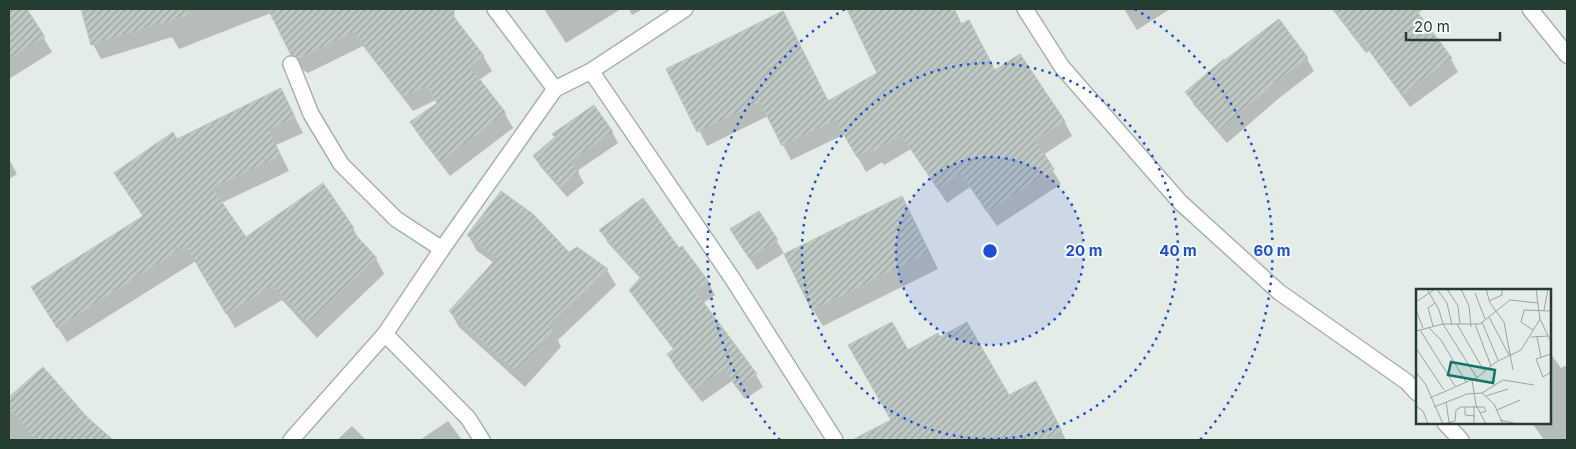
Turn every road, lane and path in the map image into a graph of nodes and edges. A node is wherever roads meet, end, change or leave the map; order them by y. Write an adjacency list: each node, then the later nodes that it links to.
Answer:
1 (495, 9): 8 (street)
2 (685, 9): 7 (street)
3 (1025, 9): 11 (street)
4 (1530, 9): 5 (street)
5 (1567, 55)
6 (291, 64): 9 (street)
7 (591, 71): 8 (street); 15 (street)
8 (556, 89): 9 (street)
9 (442, 249): 10 (street)
10 (385, 334): 13 (street); 14 (street)
11 (1416, 392)
12 (1446, 424): 16 (street)
13 (291, 440)
14 (482, 440)
15 (836, 440)
16 (1462, 440)

